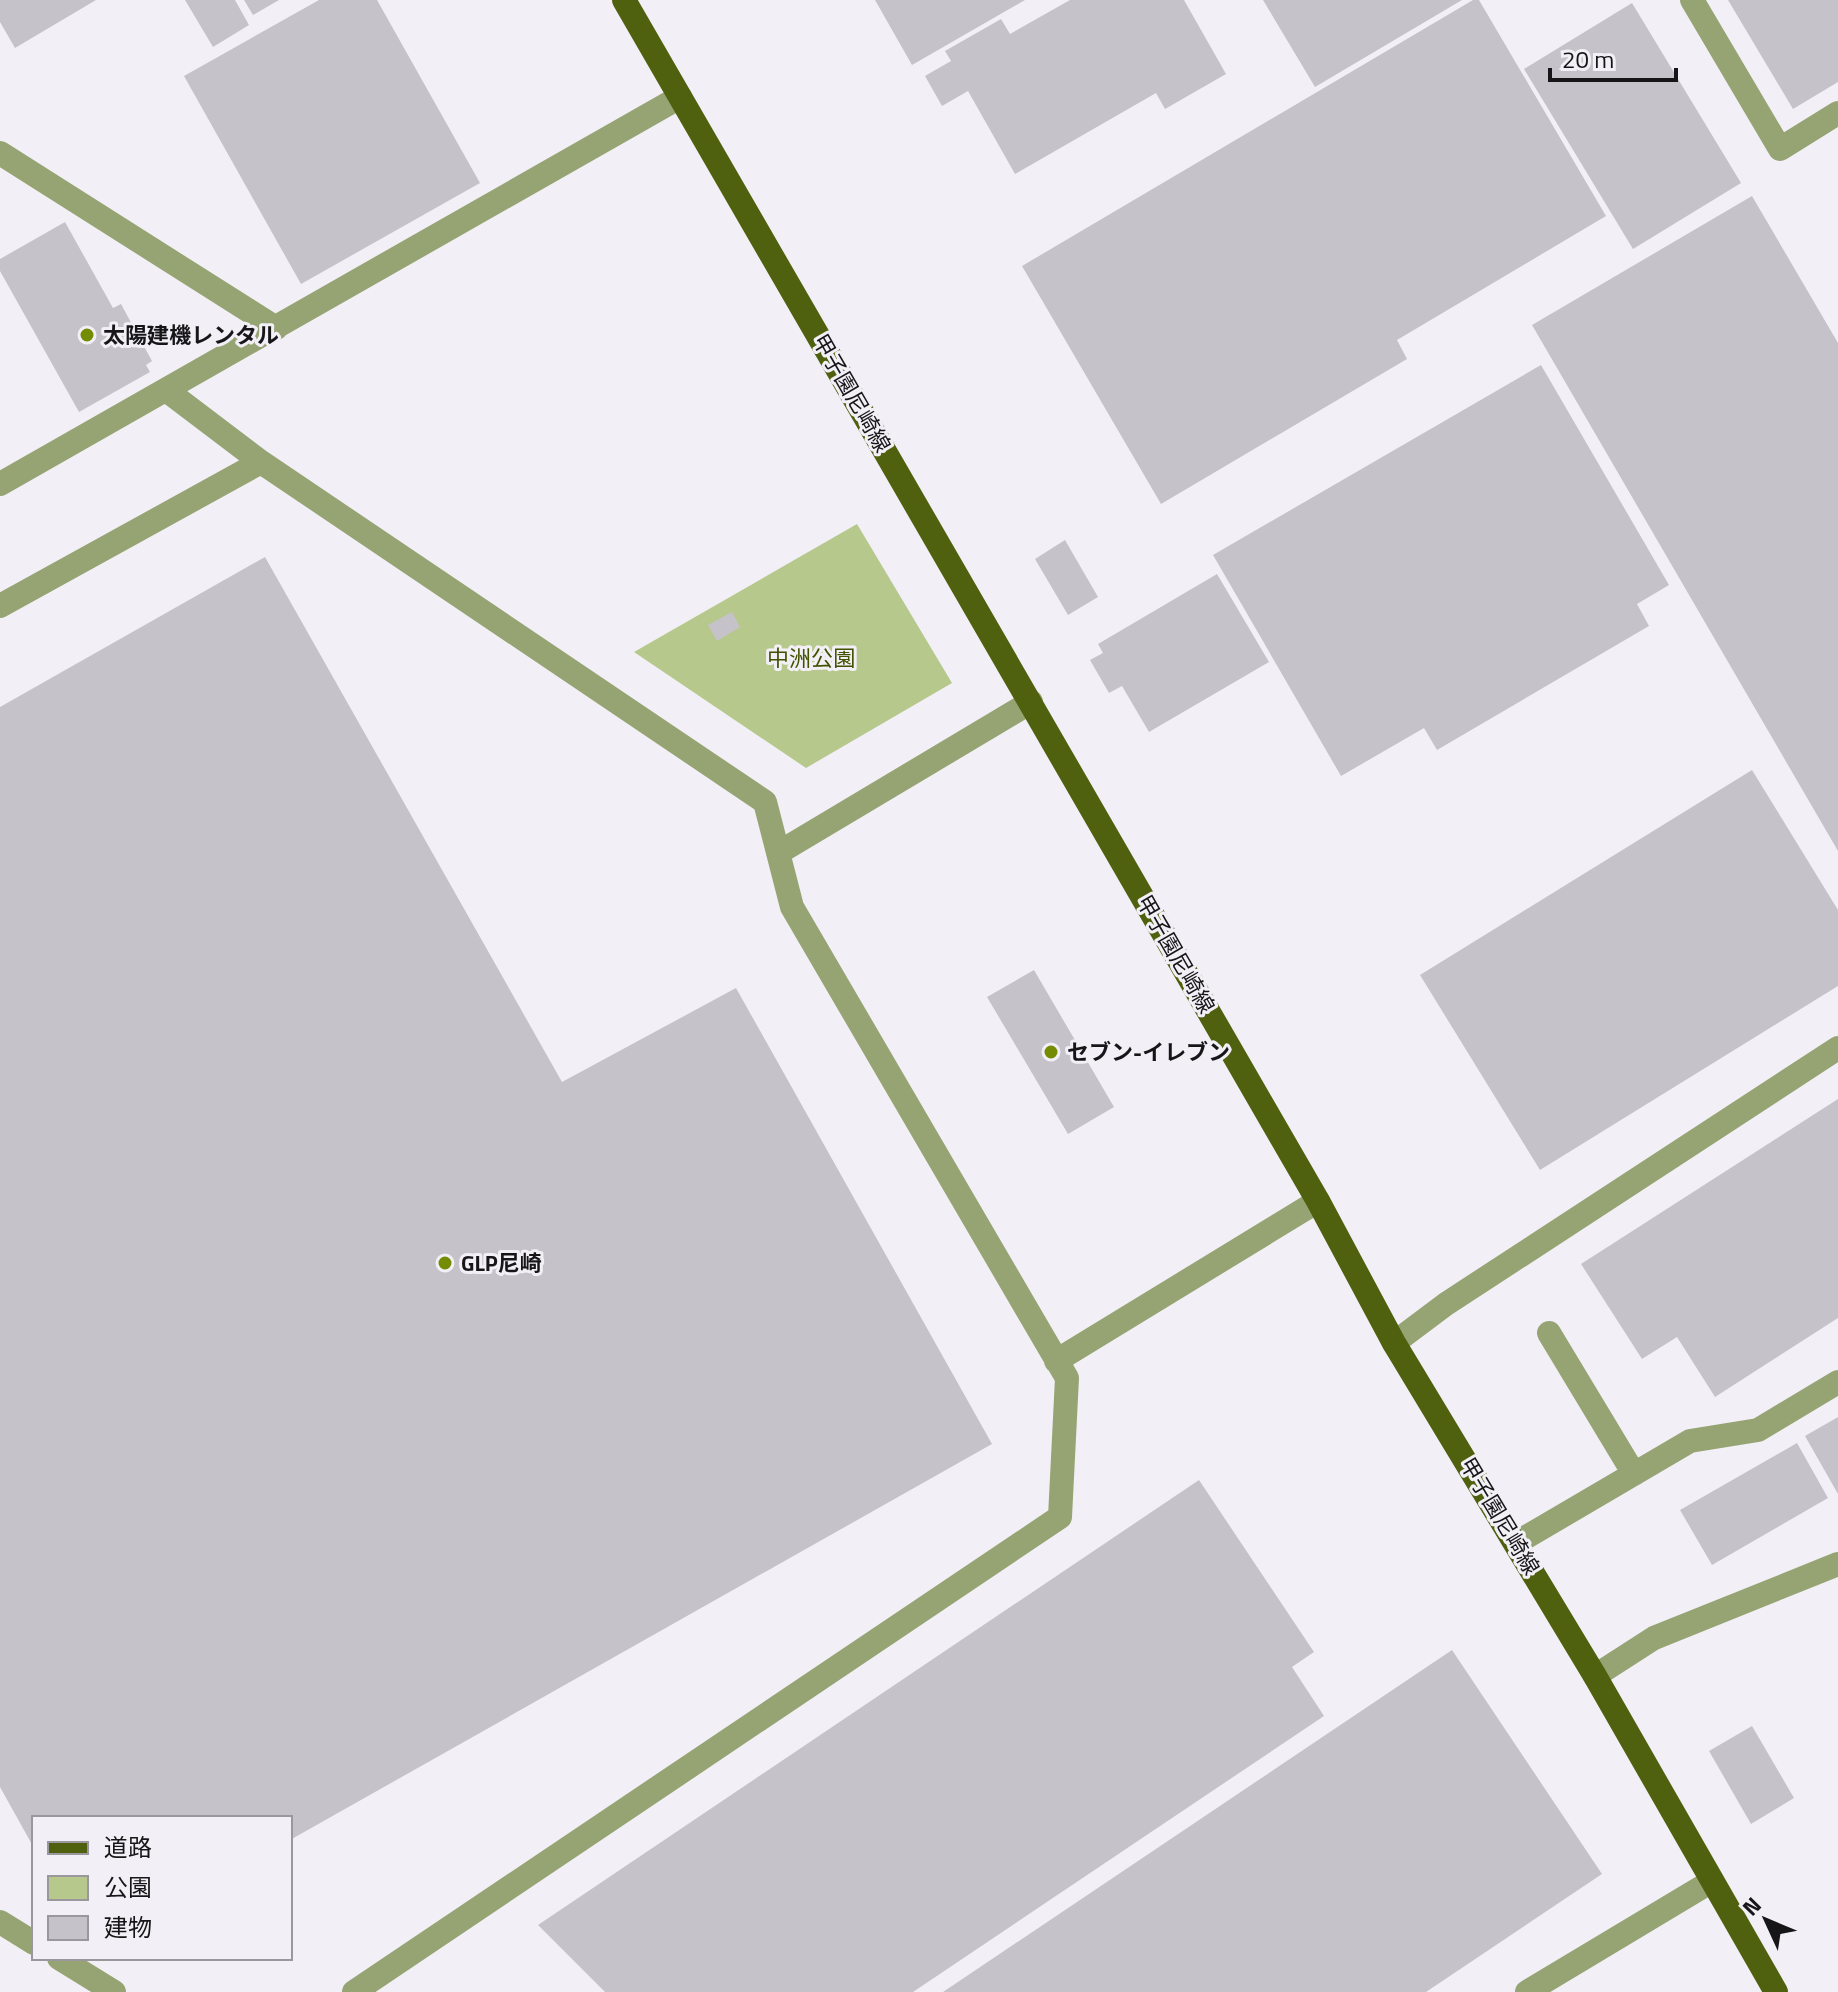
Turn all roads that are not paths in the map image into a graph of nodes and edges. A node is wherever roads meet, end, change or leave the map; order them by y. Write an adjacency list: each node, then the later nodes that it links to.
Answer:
1 (624, 0): 3 (main road, 甲子園尼崎線)
2 (1692, 0): 4 (street)
3 (680, 97): 6 (street); 11 (main road, 甲子園尼崎線)
4 (1838, 113)
5 (0, 153): 6 (street)
6 (276, 328): 7 (street)
7 (166, 390): 8 (street); 9 (street)
8 (261, 462): 10 (street); 12 (street)
9 (0, 484)
10 (0, 606)
11 (1031, 702): 12 (street); 14 (main road, 甲子園尼崎線)
12 (778, 853): 17 (street)
13 (1838, 1048): 16 (street)
14 (1318, 1201): 16 (main road, 甲子園尼崎線); 17 (street)
15 (1549, 1333): 19 (street)
16 (1394, 1343): 20 (main road, 甲子園尼崎線)
17 (1056, 1361): 28 (street)
18 (1838, 1382): 19 (street)
19 (1634, 1474): 20 (street)
20 (1516, 1543): 22 (main road, 甲子園尼崎線)
21 (1838, 1564): 22 (street)
22 (1595, 1676): 23 (main road, 甲子園尼崎線)
23 (1712, 1881): 29 (street); 30 (main road, 甲子園尼崎線)
24 (0, 1922): 25 (street)
25 (32, 1942)
26 (62, 1960): 27 (street)
27 (114, 1992)
28 (354, 1992)
29 (1527, 1992)
30 (1776, 1992)

